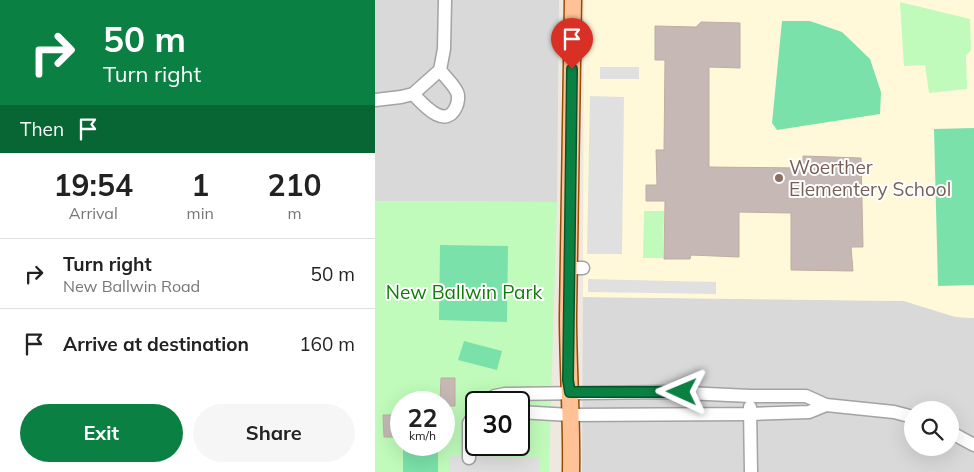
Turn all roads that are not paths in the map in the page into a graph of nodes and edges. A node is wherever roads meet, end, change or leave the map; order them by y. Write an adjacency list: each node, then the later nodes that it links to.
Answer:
1 (445, 0): 3 (street)
2 (573, 0): 6 (main road)
3 (440, 70): 4 (street); 4 (street)
4 (413, 94): 5 (street)
5 (375, 100)
6 (570, 392): 7 (street); 8 (street); 12 (main road)
7 (530, 393)
8 (750, 396): 9 (street); 11 (street)
9 (826, 406): 11 (street); 13 (street)
10 (530, 413): 12 (street)
11 (750, 414): 12 (street); 17 (street)
12 (570, 415): 16 (main road)
13 (904, 415)
14 (959, 437): 15 (street)
15 (974, 445)
16 (571, 472)
17 (751, 472)

